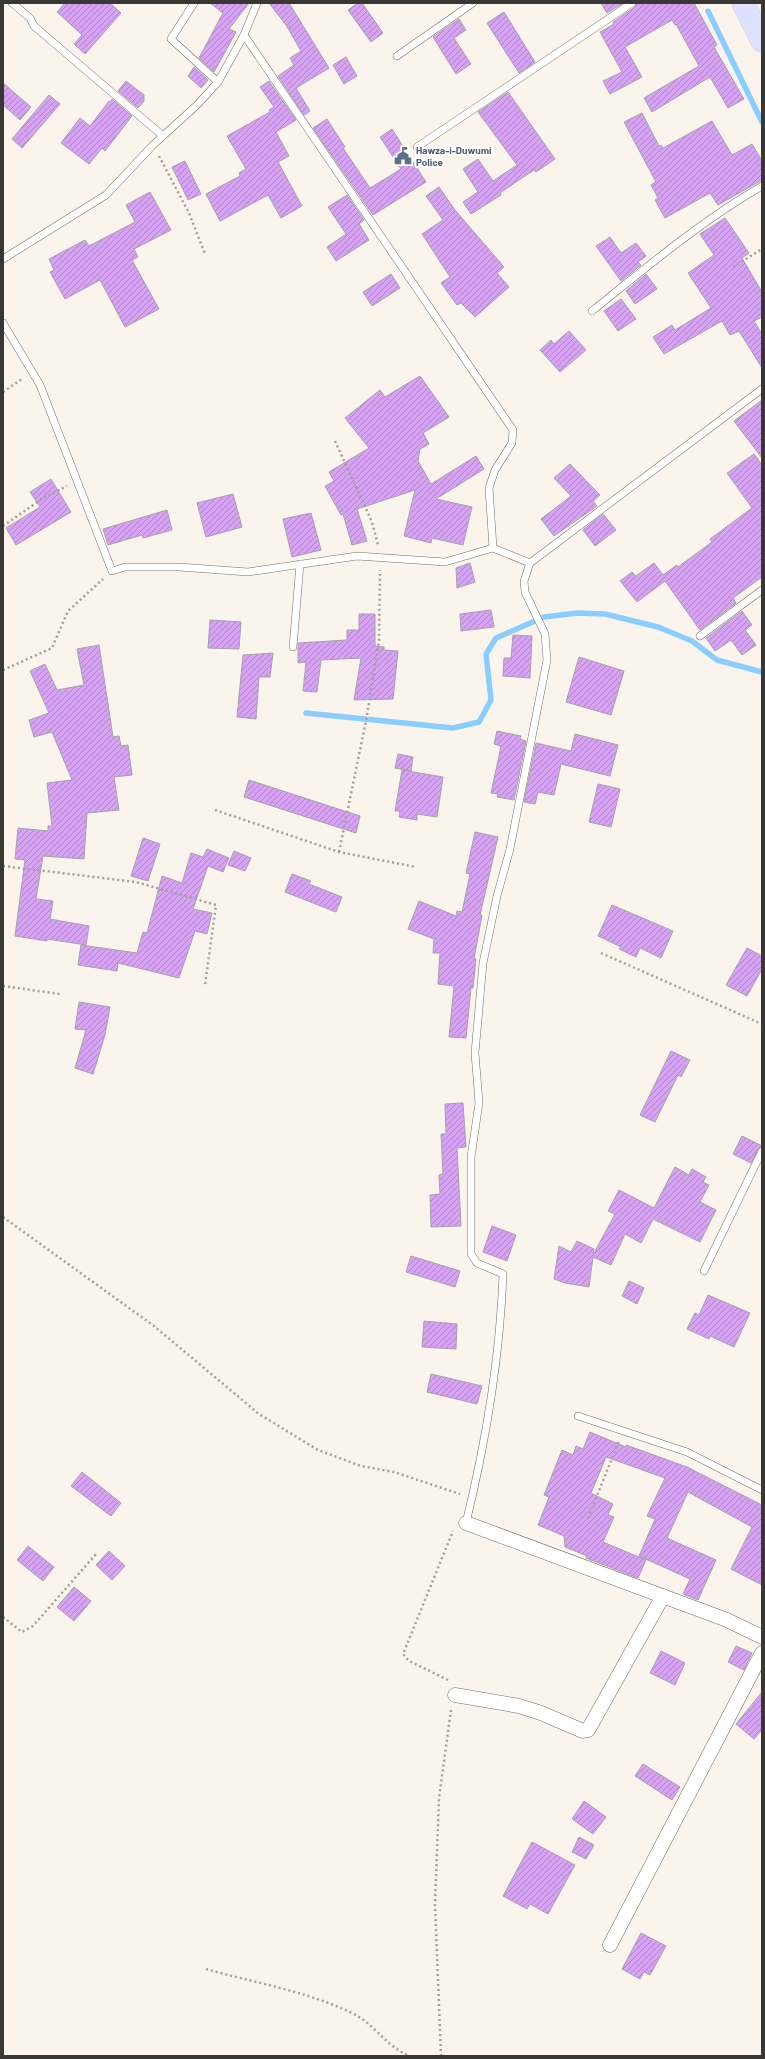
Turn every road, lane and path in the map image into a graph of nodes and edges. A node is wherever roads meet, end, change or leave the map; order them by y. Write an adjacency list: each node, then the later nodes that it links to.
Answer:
1 (12, 3): 11 (lane)
2 (194, 3): 10 (lane)
3 (257, 3): 7 (lane)
4 (474, 3): 9 (lane)
5 (632, 3): 13 (lane)
6 (743, 3): 8 (main road)
7 (244, 35): 10 (lane); 27 (lane)
8 (762, 41)
9 (397, 56)
10 (218, 82): 11 (lane)
11 (163, 136): 12 (lane)
12 (153, 145): 16 (path); 17 (lane)
13 (417, 147)
14 (762, 186): 19 (lane)
15 (762, 250): 18 (path)
16 (205, 254)
17 (3, 259)
18 (733, 267)
19 (592, 311)
20 (3, 323): 21 (lane)
21 (32, 371): 23 (path); 25 (lane)
22 (762, 389): 29 (lane)
23 (3, 392)
24 (335, 441): 28 (path)
25 (78, 481): 26 (path); 31 (lane)
26 (3, 526)
27 (493, 548): 28 (lane); 29 (lane)
28 (380, 557): 30 (lane); 37 (path)
29 (530, 563): 51 (lane)
30 (300, 564): 31 (lane); 34 (lane)
31 (112, 571): 35 (path)
32 (762, 590): 33 (lane)
33 (700, 636)
34 (293, 647)
35 (3, 670)
36 (215, 810): 37 (path)
37 (339, 852): 39 (path)
38 (3, 866): 41 (path)
39 (416, 867)
40 (601, 953): 44 (path)
41 (205, 985)
42 (3, 986): 43 (path)
43 (60, 994)
44 (762, 1024)
45 (762, 1152): 47 (lane)
46 (3, 1217): 51 (path)
47 (704, 1271)
48 (578, 1416): 49 (lane)
49 (623, 1432): 50 (lane); 52 (path)
50 (762, 1490)
51 (472, 1498): 53 (lane)
52 (588, 1518)
53 (466, 1523): 55 (street); 59 (path)
54 (97, 1553): 56 (path)
55 (663, 1596): 57 (street); 59 (street)
56 (3, 1617)
57 (762, 1637)
58 (762, 1654): 60 (street)
59 (455, 1695): 63 (path)
60 (610, 1945)
61 (206, 1968): 62 (path)
62 (410, 2056)
63 (441, 2056)

